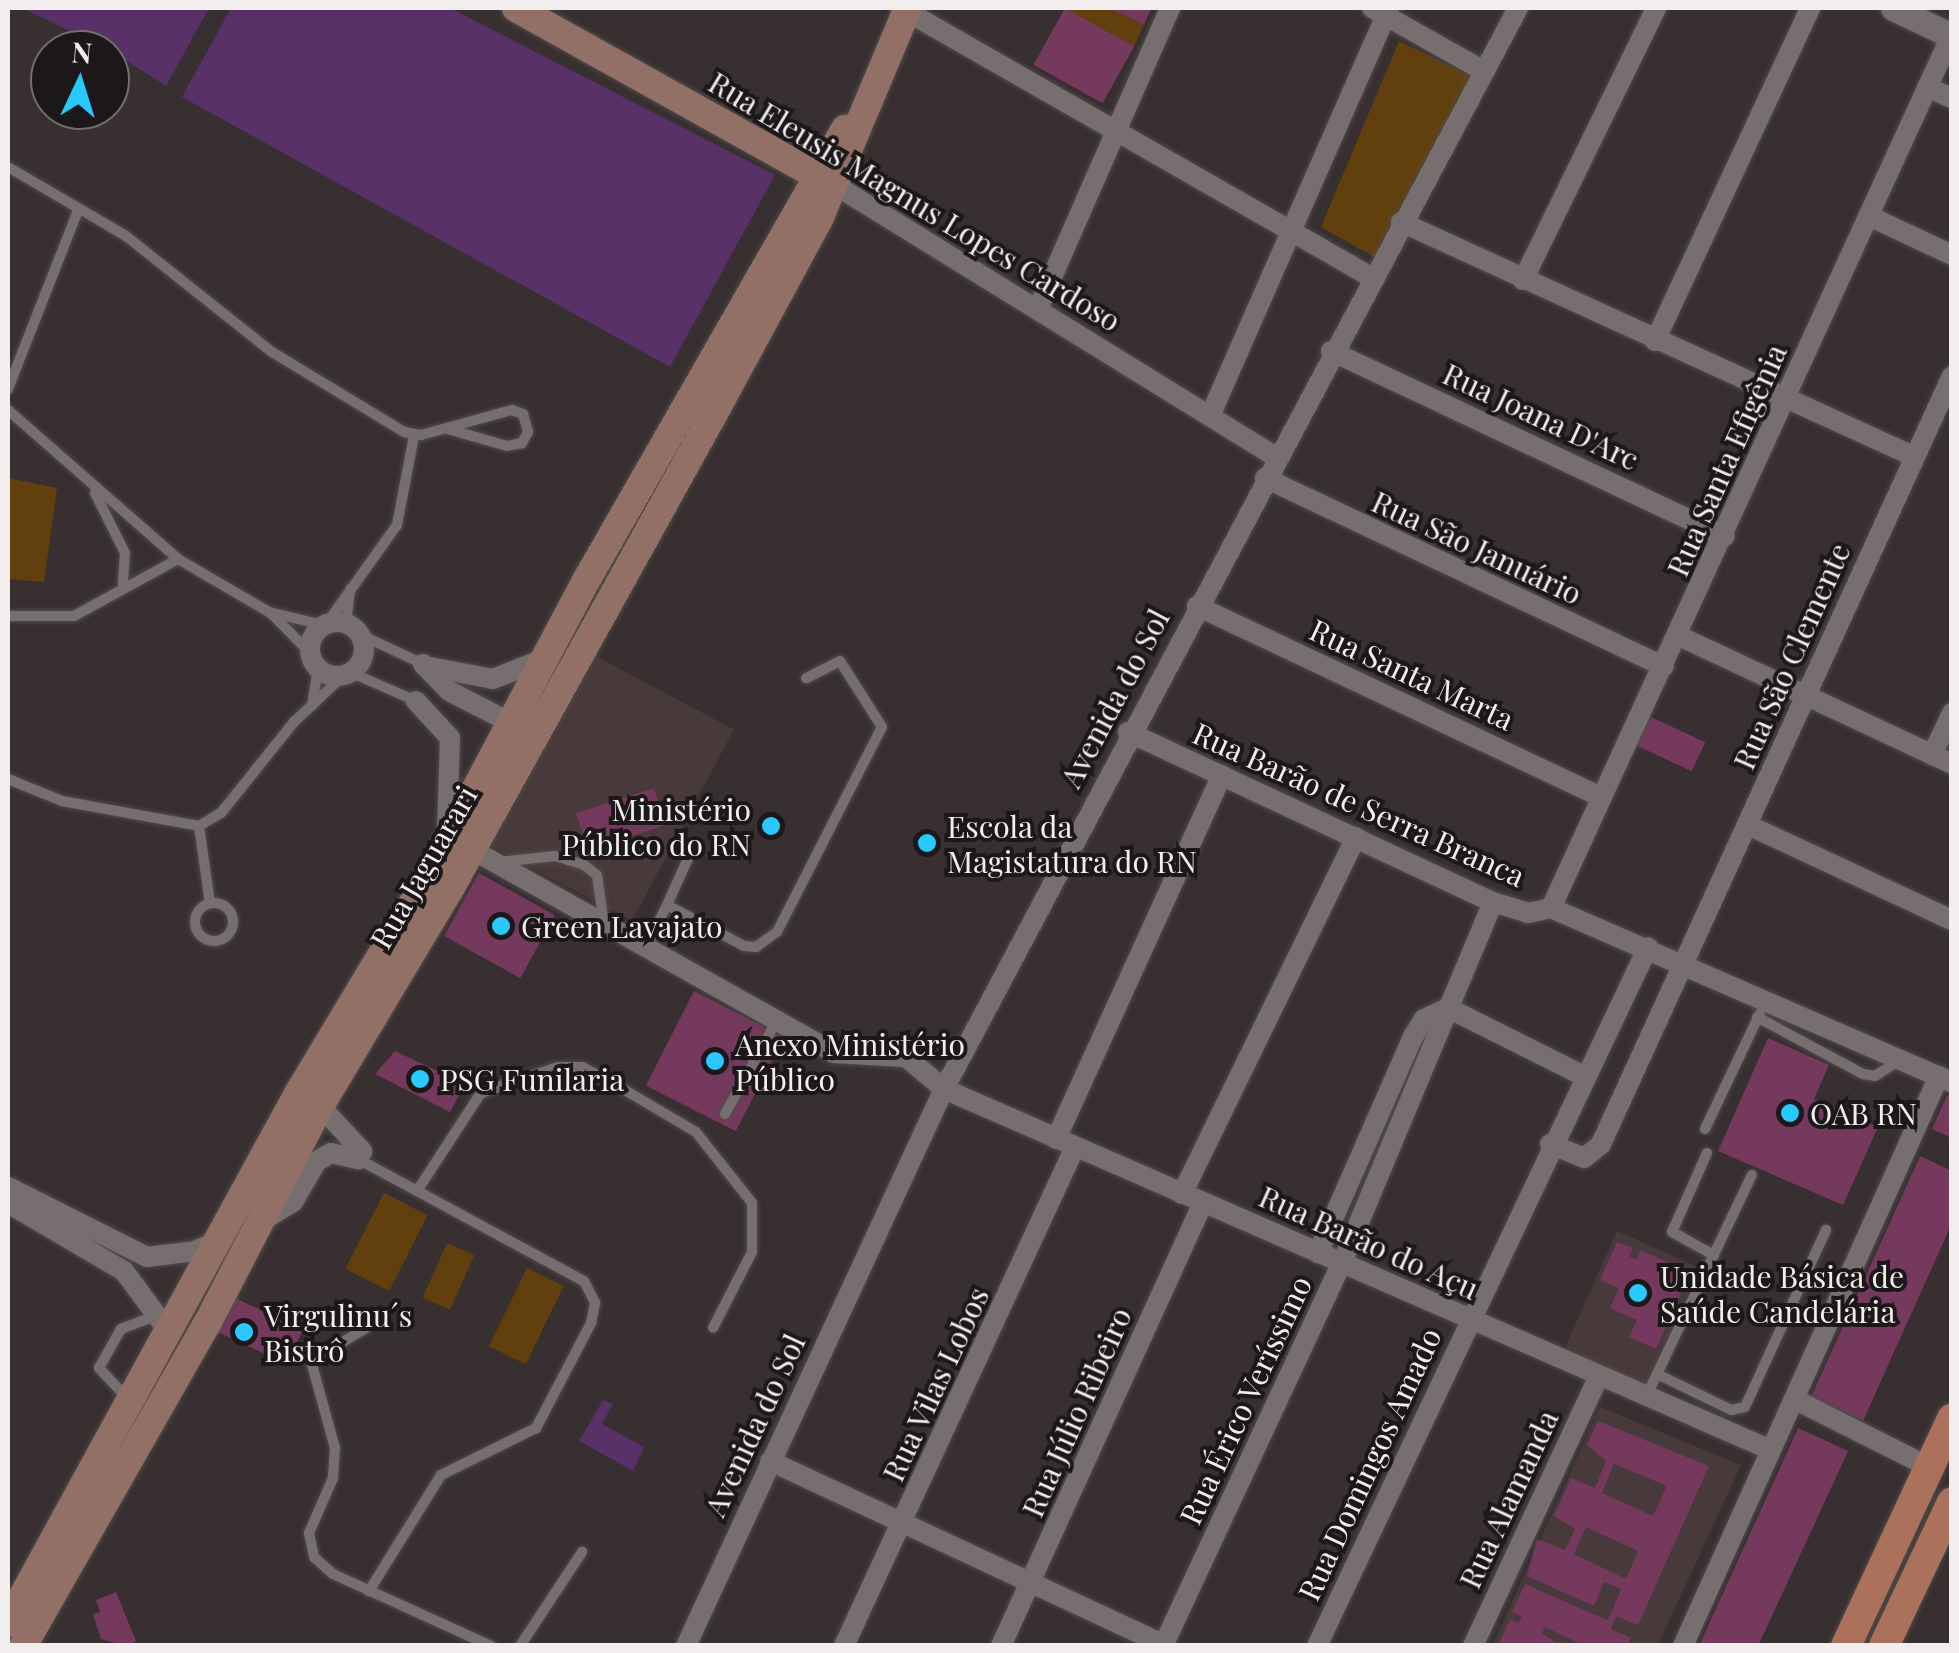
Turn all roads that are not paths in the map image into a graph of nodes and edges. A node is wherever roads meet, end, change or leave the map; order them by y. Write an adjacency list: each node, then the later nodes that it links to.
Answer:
1 (516, 8): 15 (main road, Rua Eleusis Magnus Lopes Cardoso)
2 (905, 8): 13 (street); 15 (main road, Rua Jaguarari)
3 (1170, 8): 13 (street)
4 (1518, 8): 10 (street, Avenida do Sol)
5 (1656, 8): 22 (street)
6 (1810, 8): 24 (street)
7 (1893, 8): 9 (street)
8 (1382, 10): 10 (street); 19 (street)
9 (1951, 36): 11 (street, Rua Santa Efigênia)
10 (1484, 71): 18 (street, Avenida do Sol)
11 (1927, 87): 12 (street); 17 (street, Rua Santa Efigênia)
12 (1952, 98)
13 (1118, 131): 19 (street); 23 (street)
14 (8, 166): 16 (lane)
15 (825, 180): 23 (street, Rua Eleusis Magnus Lopes Cardoso); 46 (main road, Rua Jaguarari); 56 (main road, Rua Jaguarari)
16 (78, 210): 27 (lane); 32 (lane)
17 (1869, 216): 20 (street); 28 (street, Rua Santa Efigênia)
18 (1402, 222): 21 (street, Avenida do Sol); 22 (street)
19 (1292, 235): 21 (street); 30 (street)
20 (1952, 255)
21 (1371, 278): 25 (street, Avenida do Sol)
22 (1524, 280): 24 (street)
23 (1038, 309): 30 (street, Rua Eleusis Magnus Lopes Cardoso)
24 (1655, 340): 28 (street)
25 (1331, 351): 34 (street, Avenida do Sol); 37 (street, Rua Joana D'Arc)
26 (1952, 376): 33 (street, Rua São Clemente)
27 (8, 389)
28 (1786, 398): 33 (street); 37 (street, Rua Santa Efigênia)
29 (8, 410): 36 (lane)
30 (1210, 416): 34 (street, Rua Eleusis Magnus Lopes Cardoso)
31 (448, 428): 31 (lane); 32 (lane)
32 (414, 436): 39 (lane)
33 (1915, 456): 52 (street, Rua São Clemente)
34 (1276, 457): 35 (street, Avenida do Sol)
35 (1265, 478): 41 (street, Avenida do Sol); 49 (street, Rua São Januário)
36 (88, 483): 38 (lane); 40 (lane)
37 (1725, 536): 45 (street, Rua Santa Efigênia)
38 (178, 559): 40 (lane); 42 (lane)
39 (350, 583): 44 (lane); 44 (lane)
40 (123, 584): 43 (lane)
41 (1197, 606): 57 (street, Avenida do Sol); 62 (street, Rua Santa Marta)
42 (269, 612): 44 (lane); 47 (lane)
43 (8, 616)
44 (339, 627): 47 (street); 48 (lane); 50 (street)
45 (1679, 636): 49 (street, Rua Santa Efigênia); 52 (street)
46 (543, 659): 48 (street); 56 (main road, Rua Jaguarari)
47 (314, 661): 50 (street); 54 (lane)
48 (424, 664): 56 (street)
49 (1664, 668): 62 (street, Rua Santa Efigênia)
50 (347, 674): 53 (lane); 54 (lane)
51 (806, 678): 70 (lane)
52 (1804, 699): 58 (street); 63 (street, Rua São Clemente)
53 (416, 701): 67 (street)
54 (312, 707): 64 (lane)
55 (1952, 713): 58 (street)
56 (523, 730): 67 (main road, Rua Jaguarari)
57 (1128, 732): 60 (street, Rua Barão de Serra Branca); 83 (street, Avenida do Sol)
58 (1932, 755): 59 (street)
59 (1952, 764)
60 (1222, 775): 65 (street, Rua Barão de Serra Branca); 87 (street, Rua Vilas Lobos)
61 (8, 780): 64 (lane)
62 (1601, 796): 71 (street, Rua Santa Efigênia)
63 (1748, 825): 72 (street); 76 (street, Rua São Clemente)
64 (199, 826): 69 (lane)
65 (1356, 836): 68 (street, Rua Barão de Serra Branca); 94 (street)
66 (695, 842): 70 (lane)
67 (470, 852): 73 (street, Rua Barão do Açu); 73 (lane); 84 (main road, Rua Jaguarari); 99 (main road, Rua Jaguarari)
68 (1493, 902): 71 (street, Rua Barão de Serra Branca); 78 (street, Rua Érico Veríssimo)
69 (210, 903)
70 (667, 906): 75 (lane)
71 (1552, 908): 74 (street, Rua Barão de Serra Branca)
72 (1952, 920)
73 (604, 925): 75 (street, Rua Barão do Açu)
74 (1648, 947): 76 (street, Rua Barão de Serra Branca); 81 (street, Rua Domingos Amado)
75 (645, 948): 79 (street, Rua Barão do Açu)
76 (1683, 961): 77 (street, Rua Barão de Serra Branca); 88 (street)
77 (1761, 1007): 80 (street, Rua Barão de Serra Branca); 80 (lane); 86 (lane)
78 (1448, 1008): 81 (street); 100 (street); 103 (street, Rua Érico Veríssimo)
79 (776, 1022): 83 (street, Rua Barão do Açu); 85 (lane)
80 (1901, 1059): 82 (street, Rua Barão de Serra Branca)
81 (1584, 1076): 88 (street, Rua Domingos Amado)
82 (1945, 1079): 112 (street)
83 (944, 1089): 87 (street, Rua Barão do Açu); 116 (street, Avenida do Sol)
84 (320, 1106): 90 (street); 97 (main road, Rua Jaguarari)
85 (726, 1114)
86 (1705, 1130)
87 (1065, 1142): 94 (street, Rua Barão do Açu); 119 (street, Rua Vilas Lobos)
88 (1550, 1144): 105 (street, Rua Domingos Amado)
89 (1707, 1153): 101 (lane)
90 (360, 1155): 93 (lane); 97 (street)
91 (1752, 1175): 101 (lane)
92 (8, 1186): 102 (street)
93 (419, 1188): 108 (lane); 122 (lane)
94 (1182, 1194): 96 (street, Rua Barão do Açu)
95 (8, 1203): 104 (street)
96 (1204, 1203): 100 (street, Rua Barão do Açu); 121 (street, Rua Júlio Ribeiro)
97 (256, 1224): 126 (main road, Rua Jaguarari)
98 (1826, 1230): 109 (lane)
99 (222, 1239): 102 (street); 106 (main road, Rua Jaguarari)
100 (1318, 1253): 103 (street, Rua Barão do Açu)
101 (1714, 1255): 109 (lane)
102 (148, 1257): 104 (street)
103 (1342, 1263): 105 (street, Rua Barão do Açu); 125 (street, Rua Érico Veríssimo)
104 (135, 1282): 106 (street)
105 (1470, 1319): 110 (street, Rua Barão do Açu); 132 (street, Rua Domingos Amado)
106 (164, 1325): 113 (main road, Rua Jaguarari); 113 (lane)
107 (366, 1328): 122 (lane)
108 (712, 1328)
109 (1657, 1374): 111 (lane)
110 (1598, 1378): 111 (street, Rua Barão do Açu); 133 (street, Rua Alamanda)
111 (1646, 1398): 115 (street, Rua Barão do Açu)
112 (1794, 1399): 115 (street); 117 (street)
113 (132, 1403): 123 (main road, Rua Jaguarari)
114 (1952, 1419): 117 (main road)
115 (1771, 1450): 134 (street)
116 (770, 1461): 119 (street); 129 (street, Avenida do Sol)
117 (1929, 1466): 124 (main road)
118 (1952, 1502): 135 (main road)
119 (904, 1523): 121 (street); 130 (street, Rua Vilas Lobos)
120 (582, 1552): 128 (lane)
121 (1032, 1582): 125 (street); 131 (street, Rua Júlio Ribeiro)
122 (369, 1591): 127 (lane)
123 (8, 1623)
124 (1848, 1641)
125 (1165, 1645)
126 (23, 1646)
127 (491, 1646)
128 (520, 1646)
129 (686, 1646)
130 (844, 1646)
131 (1002, 1646)
132 (1317, 1646)
133 (1472, 1646)
134 (1682, 1646)
135 (1884, 1646)

